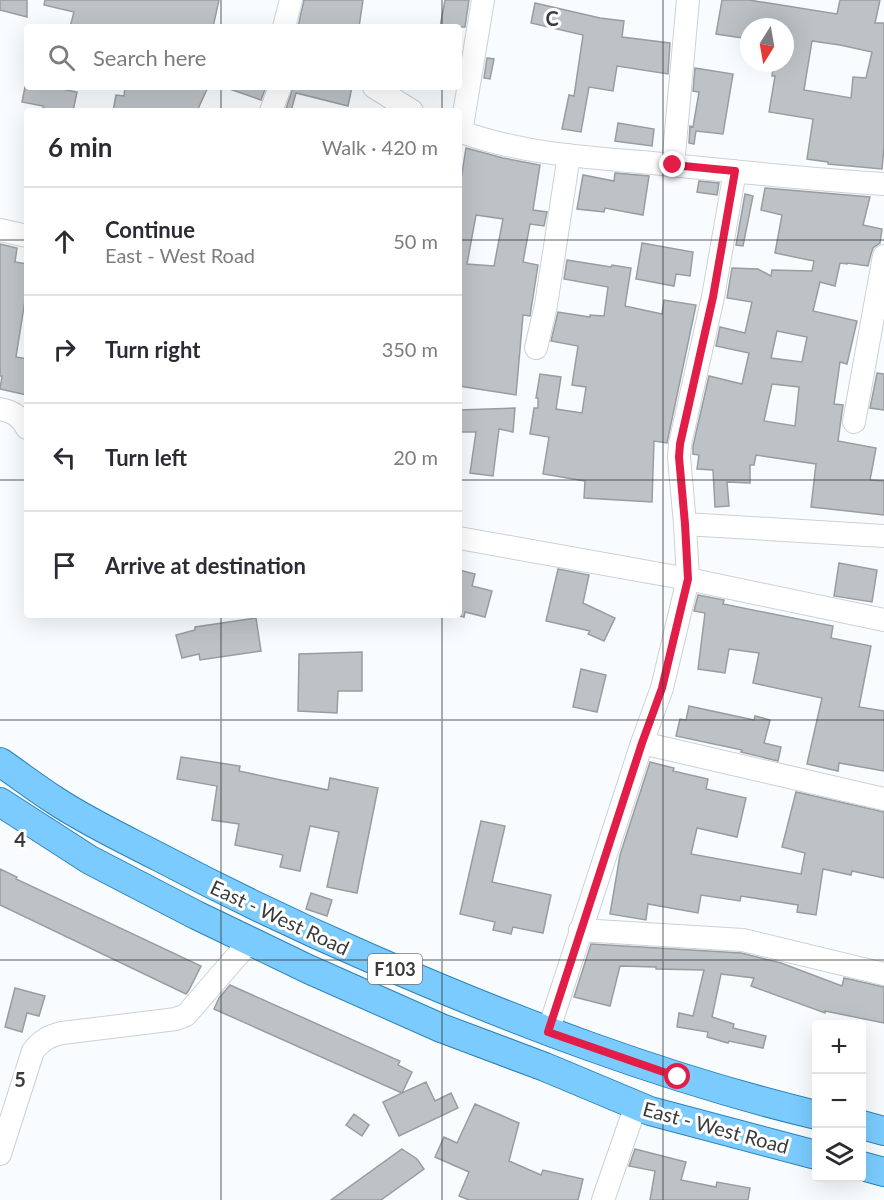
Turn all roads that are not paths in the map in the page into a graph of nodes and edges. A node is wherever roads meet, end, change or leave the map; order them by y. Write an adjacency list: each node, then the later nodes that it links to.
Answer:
1 (291, 0): 4 (street)
2 (483, 0): 9 (street)
3 (688, 0): 12 (street)
4 (285, 24)
5 (279, 90): 7 (street)
6 (379, 90): 8 (street)
7 (273, 108)
8 (407, 108)
9 (462, 120)
10 (462, 132): 11 (street)
11 (569, 155): 12 (street); 18 (street)
12 (673, 165): 13 (street)
13 (735, 171): 14 (street); 22 (street)
14 (884, 184)
15 (0, 230): 16 (street)
16 (24, 235)
17 (884, 256): 20 (street)
18 (537, 348)
19 (0, 410): 21 (street)
20 (854, 422)
21 (24, 424)
22 (685, 524): 23 (street); 25 (street)
23 (884, 536)
24 (462, 539): 25 (street)
25 (688, 579): 26 (street); 27 (street)
26 (884, 620)
27 (642, 743): 29 (street); 33 (street)
28 (0, 762): 30 (main road, East - West Road / F103)
29 (884, 799)
30 (56, 801): 32 (main road); 36 (main road, East - West Road / F103)
31 (0, 802): 32 (main road, East - West Road / F103)
32 (43, 830): 34 (main road, East - West Road / F103)
33 (580, 930): 35 (street); 36 (street)
34 (250, 941): 37 (main road, East - West Road / F103); 41 (street)
35 (884, 974)
36 (548, 1032): 38 (main road, East - West Road / F103)
37 (636, 1106): 42 (main road, East - West Road / F103); 45 (street)
38 (812, 1114)
39 (866, 1126): 40 (main road)
40 (884, 1131)
41 (0, 1154)
42 (812, 1154)
43 (866, 1167): 44 (main road)
44 (884, 1172)
45 (603, 1200)

